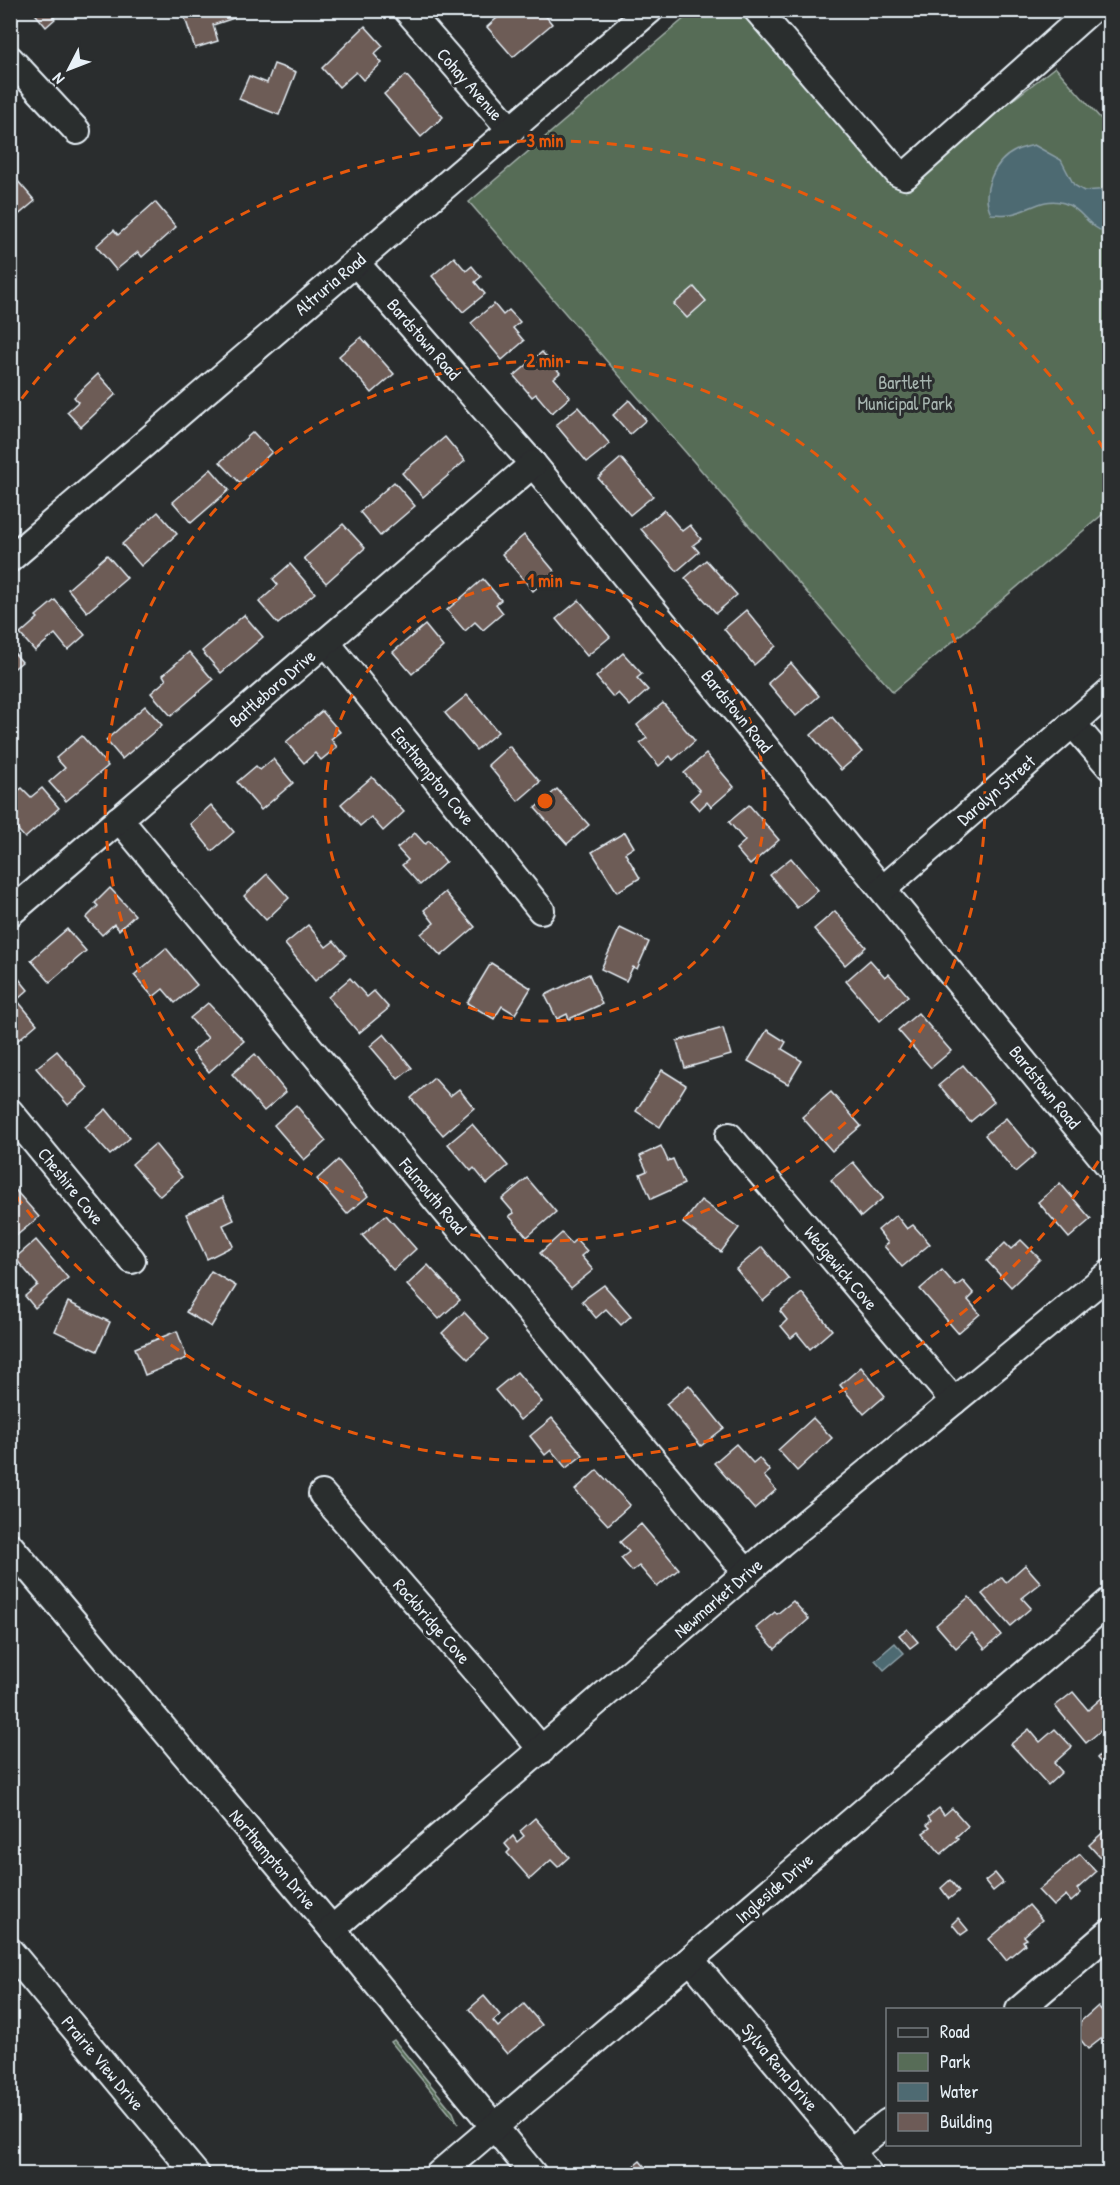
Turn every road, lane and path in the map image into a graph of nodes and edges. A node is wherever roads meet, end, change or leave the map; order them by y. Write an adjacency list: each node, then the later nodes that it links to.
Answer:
1 (407, 10): 6 (street, Cohay Avenue)
2 (650, 10): 6 (street, Altruria Road)
3 (757, 10): 4 (street)
4 (1091, 10)
5 (10, 59): 7 (street)
6 (511, 130): 8 (street, Altruria Road)
7 (77, 131)
8 (356, 262): 9 (street, Bardstown Road); 10 (street, Altruria Road)
9 (533, 464): 11 (street, Battleboro Drive); 16 (street, Bardstown Road)
10 (10, 559)
11 (326, 642): 15 (street, Battleboro Drive); 17 (street, Easthampton Cove)
12 (1110, 691): 13 (street, Darolyn Street)
13 (1072, 724): 14 (street); 16 (street, Darolyn Street)
14 (1110, 767)
15 (119, 819): 18 (street, Battleboro Drive); 27 (street, Falmouth Road)
16 (883, 889): 21 (street, Bardstown Road)
17 (541, 910)
18 (10, 913)
19 (10, 1112): 22 (street, Cheshire Cove)
20 (729, 1136): 24 (street, Wedgewick Cove)
21 (1110, 1167)
22 (132, 1260)
23 (1110, 1273): 24 (street, Newmarket Drive)
24 (954, 1401): 27 (street, Newmarket Drive)
25 (322, 1494): 29 (street, Rockbridge Cove)
26 (10, 1546): 30 (street, Northampton Drive)
27 (747, 1573): 29 (street, Newmarket Drive)
28 (1110, 1601): 33 (street, Ingleside Drive)
29 (542, 1750): 30 (street, Newmarket Drive)
30 (332, 1929): 36 (street, Northampton Drive)
31 (1110, 1932): 34 (street)
32 (10, 1951): 38 (street, Prairie View Drive)
33 (691, 1960): 36 (street, Ingleside Drive); 37 (street, Sylva Rena Drive)
34 (1021, 2008)
35 (886, 2124): 37 (street)
36 (494, 2128): 39 (street, Ingleside Drive); 40 (street, Northampton Drive)
37 (850, 2152): 41 (street, Sylva Rena Drive)
38 (196, 2175)
39 (439, 2175)
40 (533, 2175)
41 (868, 2175)

